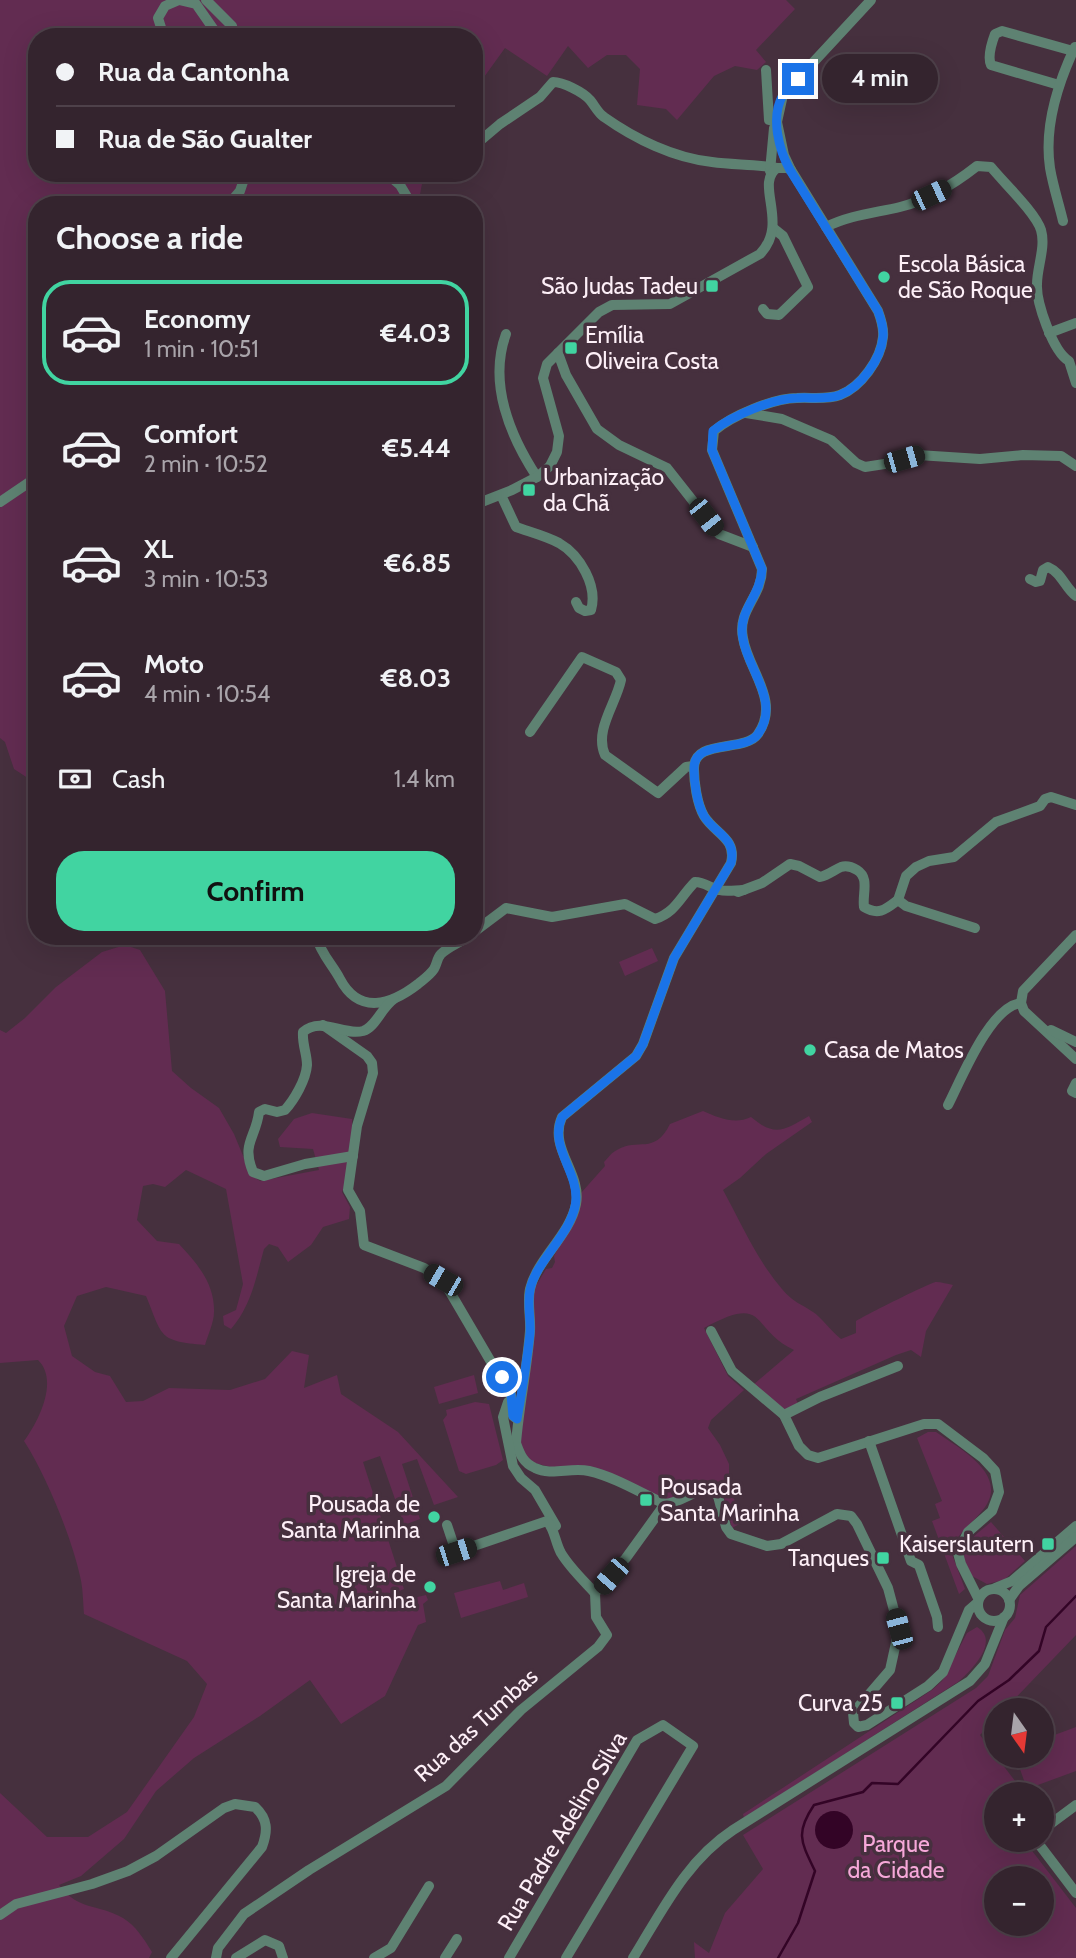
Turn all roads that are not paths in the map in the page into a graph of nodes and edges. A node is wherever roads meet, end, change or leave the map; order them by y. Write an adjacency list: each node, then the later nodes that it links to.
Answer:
1 (179, 0): 4 (street); 5 (street)
2 (206, 0): 6 (street)
3 (871, 0): 10 (street)
4 (161, 28)
5 (213, 28)
6 (233, 28)
7 (1074, 48): 9 (street); 9 (street)
8 (766, 70): 10 (street)
9 (1059, 85): 13 (street)
10 (776, 122): 12 (street)
11 (483, 138): 12 (street)
12 (775, 167): 14 (street); 15 (street)
13 (1063, 221)
14 (826, 227): 18 (street); 23 (street)
15 (774, 228): 16 (street); 20 (street)
16 (763, 309)
17 (1076, 323): 18 (street)
18 (1049, 333): 21 (street)
19 (506, 334): 25 (street)
20 (558, 353): 25 (street); 30 (street)
21 (1072, 359): 22 (street)
22 (1076, 383)
23 (746, 413): 24 (street); 30 (street)
24 (1076, 466)
25 (537, 477): 27 (street)
26 (28, 483): 28 (street)
27 (501, 495): 29 (street); 33 (street)
28 (0, 502)
29 (483, 502)
30 (753, 547): 35 (street)
31 (1030, 579): 32 (street)
32 (1076, 596)
33 (576, 602)
34 (530, 732): 35 (street)
35 (693, 766): 37 (street)
36 (1076, 805): 39 (street)
37 (716, 890): 38 (street); 40 (street); 41 (street)
38 (744, 890): 39 (street); 40 (street)
39 (898, 900): 42 (street)
40 (708, 902): 60 (street)
41 (483, 925)
42 (975, 928)
43 (1076, 935): 47 (street)
44 (319, 945): 46 (street)
45 (455, 945): 46 (street)
46 (394, 999): 49 (street)
47 (1021, 1003): 48 (street); 54 (street)
48 (1039, 1024): 50 (street); 51 (street)
49 (323, 1026): 55 (street); 55 (street)
50 (1076, 1042)
51 (1076, 1059)
52 (1076, 1083): 53 (street)
53 (1076, 1093)
54 (948, 1105)
55 (353, 1156): 58 (street)
56 (711, 1331): 59 (street)
57 (898, 1366): 59 (street)
58 (510, 1398): 60 (street); 66 (street)
59 (784, 1415): 61 (street)
60 (517, 1419): 62 (street)
61 (870, 1441): 67 (street); 75 (street)
62 (665, 1504): 69 (street); 74 (street)
63 (447, 1525): 66 (street)
64 (1076, 1526): 68 (street)
65 (1076, 1537): 71 (street)
66 (556, 1540): 69 (street)
67 (970, 1581): 68 (street); 70 (street)
68 (992, 1589): 70 (street); 71 (street)
69 (595, 1593): 83 (street, Rua das Tumbas)
70 (978, 1600): 73 (street); 74 (street)
71 (1009, 1600): 72 (street)
72 (1004, 1617): 73 (street); 76 (street)
73 (985, 1619): 74 (street); 76 (street)
74 (964, 1622)
75 (938, 1627)
76 (994, 1642): 93 (street)
77 (1076, 1805): 78 (street)
78 (1054, 1821)
79 (1046, 1852): 81 (street)
80 (429, 1886): 89 (street)
81 (1076, 1893)
82 (0, 1915): 86 (street)
83 (227, 1935): 85 (street); 87 (street)
84 (457, 1939): 90 (street)
85 (240, 1955): 88 (street)
86 (171, 1958)
87 (216, 1958)
88 (283, 1958)
89 (374, 1958)
90 (445, 1958)
91 (509, 1958): 92 (street, Rua Padre Adelino Silva)
92 (566, 1958)
93 (632, 1958)

